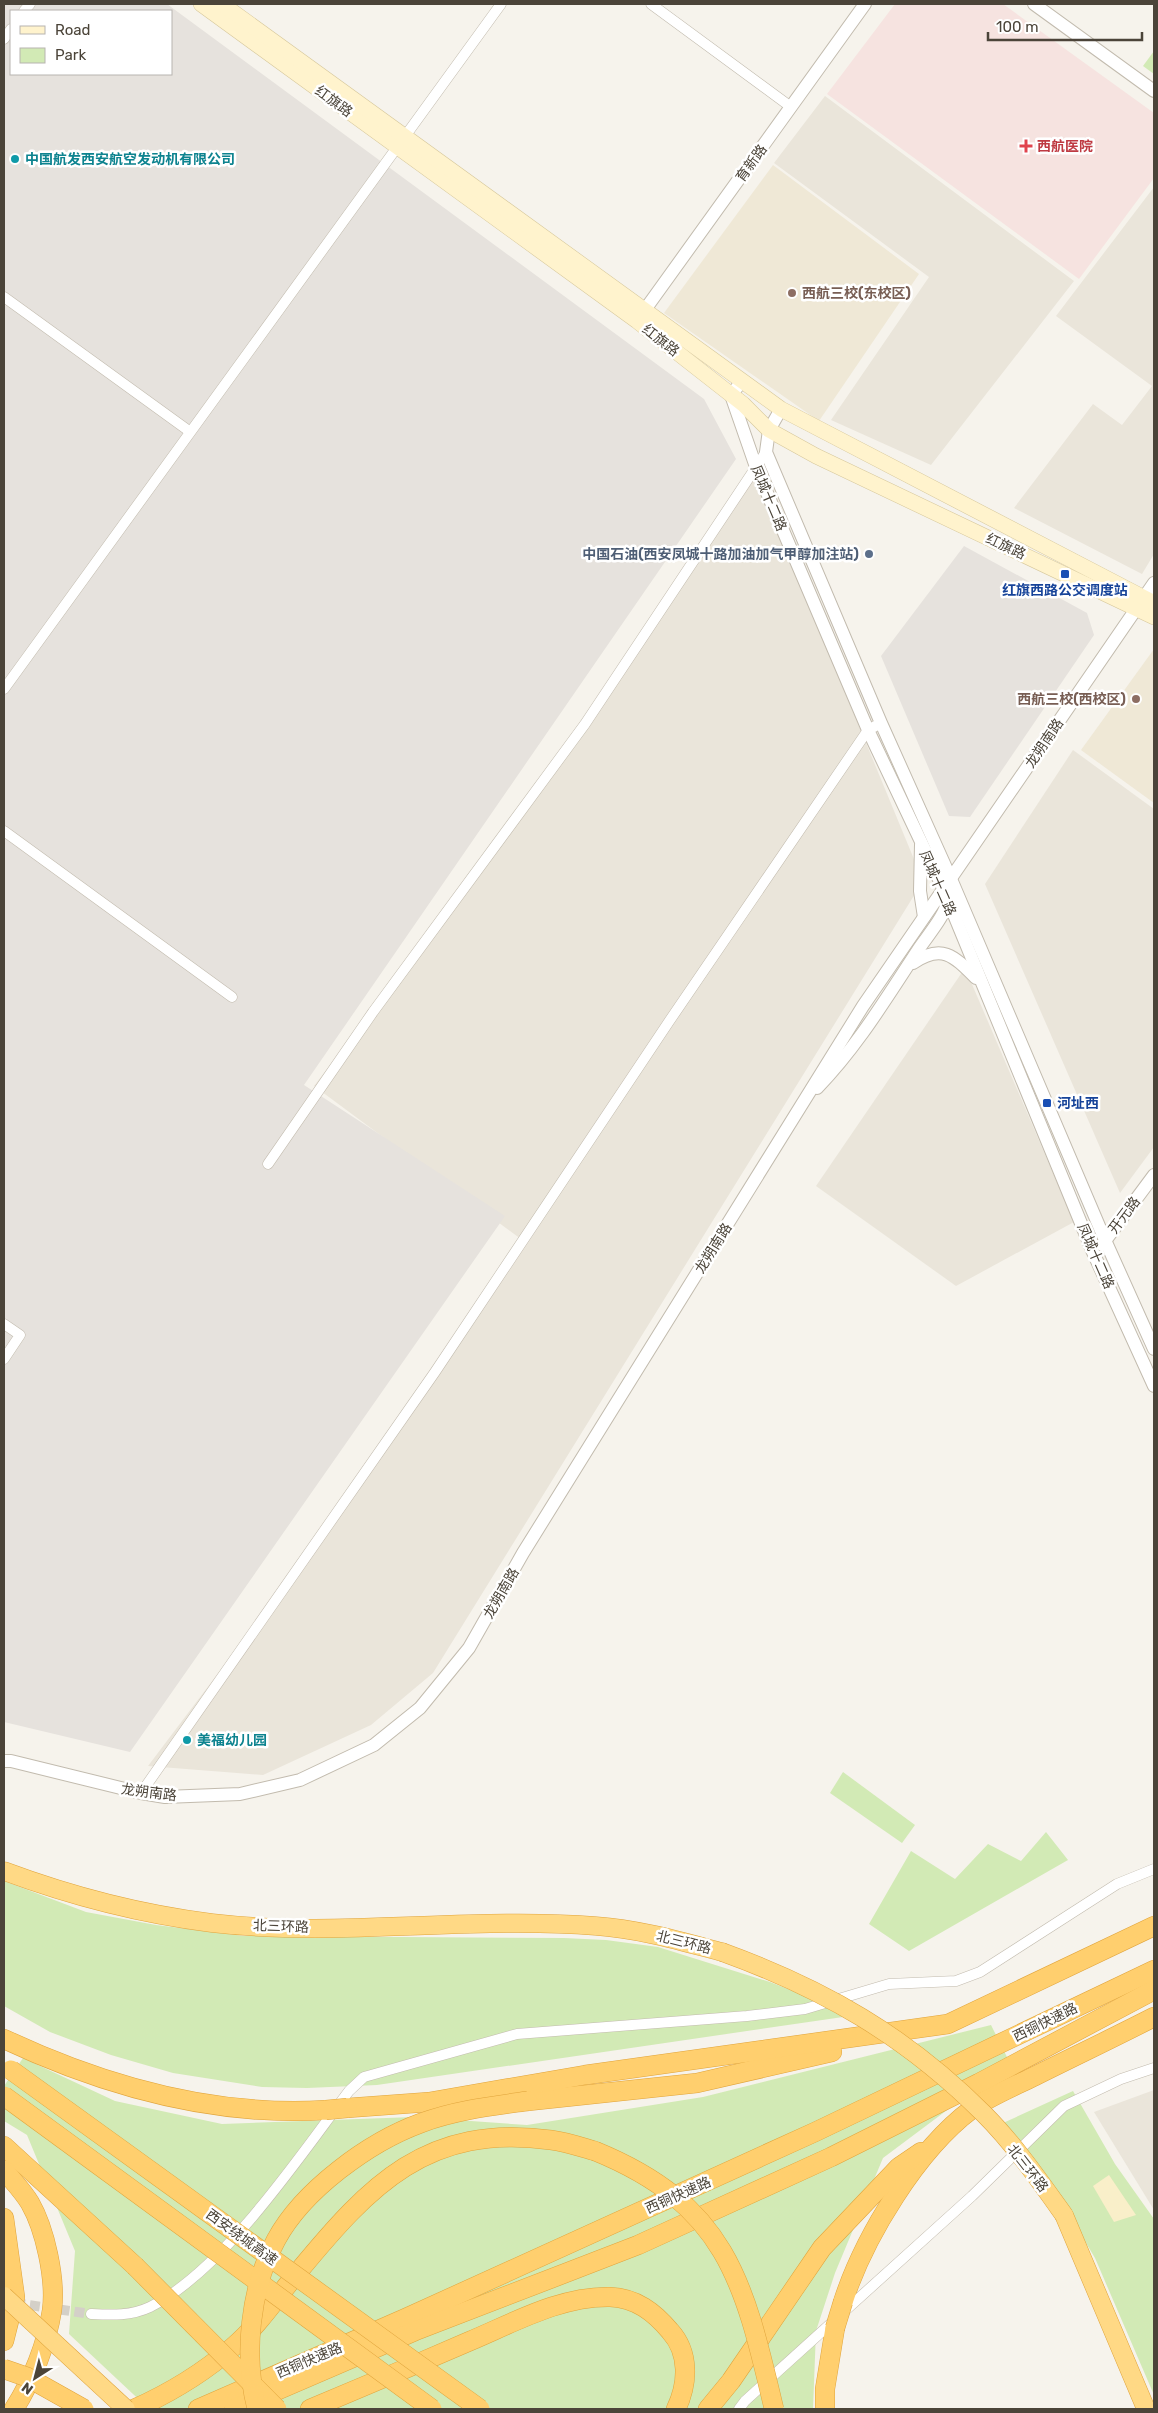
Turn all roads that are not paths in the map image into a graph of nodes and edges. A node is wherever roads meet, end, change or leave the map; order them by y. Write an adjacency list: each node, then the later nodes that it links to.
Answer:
1 (201, 4): 9 (main road, 红旗路)
2 (222, 4): 9 (main road, 红旗路)
3 (501, 4): 9 (street)
4 (651, 4): 8 (street)
5 (865, 4): 8 (street, 育新路)
6 (1034, 4): 7 (street)
7 (1154, 91)
8 (791, 107): 11 (street, 育新路)
9 (402, 143): 11 (main road, 红旗路); 16 (street)
10 (4, 297): 16 (street)
11 (641, 316): 12 (main road, 红旗路); 13 (main road, 红旗路)
12 (742, 381): 13 (street); 14 (main road, 红旗路)
13 (731, 395): 15 (main road, 红旗路); 18 (street, 凤城十二路)
14 (781, 409): 15 (street, 凤城十二路); 20 (main road, 红旗路)
15 (769, 430): 17 (street, 凤城十二路); 20 (main road, 红旗路)
16 (189, 431): 22 (street)
17 (766, 452): 18 (street); 23 (street, 凤城十二路)
18 (756, 467): 24 (street, 凤城十二路); 34 (street)
19 (1154, 583): 20 (street, 龙朔南路)
20 (1145, 603): 21 (main road, 红旗路); 27 (street, 龙朔南路)
21 (1154, 617)
22 (4, 689)
23 (881, 723): 24 (street); 27 (street, 凤城十二路)
24 (868, 730): 26 (street, 凤城十二路); 43 (street)
25 (4, 831): 32 (street)
26 (921, 843): 27 (street, 凤城十二路); 29 (street)
27 (947, 884): 28 (street, 凤城十二路); 29 (street, 龙朔南路); 36 (street, 凤城十二路)
28 (948, 903): 30 (street, 龙朔南路); 31 (street, 凤城十二路)
29 (924, 917): 33 (street, 龙朔南路)
30 (907, 967): 31 (street); 33 (street, 龙朔南路)
31 (981, 983): 37 (street, 凤城十二路)
32 (232, 997)
33 (809, 1097): 43 (street, 龙朔南路)
34 (268, 1164)
35 (1154, 1175): 36 (street, 开元路)
36 (1105, 1240): 37 (street, 开元路); 39 (street, 凤城十二路)
37 (1095, 1255): 41 (street, 凤城十二路)
38 (4, 1324): 40 (street)
39 (1154, 1349)
40 (4, 1360)
41 (1154, 1386)
42 (4, 1761): 43 (street, 龙朔南路)
43 (141, 1794)
44 (1154, 1869): 60 (street)
45 (4, 1871): 79 (highway, 北三环路, bridge)
46 (1154, 1926): 50 (highway)
47 (1154, 1970): 68 (highway, 西铜快速路)
48 (1154, 1990): 69 (highway, 西铜快速路)
49 (1154, 2017): 55 (highway)
50 (948, 2024): 51 (highway, bridge); 70 (highway, bridge)
51 (4, 2039)
52 (4, 2065): 74 (highway, 西安绕城高速, bridge)
53 (1154, 2068): 76 (street)
54 (4, 2096): 73 (highway, 西安绕城高速, bridge)
55 (940, 2138): 75 (highway); 78 (highway, bridge)
56 (4, 2146): 71 (highway, bridge)
57 (4, 2170): 64 (highway)
58 (4, 2218): 61 (highway)
59 (4, 2296): 66 (highway, bridge)
60 (91, 2314)
61 (4, 2341)
62 (4, 2369): 65 (highway, bridge)
63 (678, 2406): 72 (highway)
64 (14, 2409)
65 (84, 2409)
66 (126, 2409)
67 (134, 2409): 77 (highway, bridge)
68 (198, 2409)
69 (234, 2409)
70 (257, 2409)
71 (276, 2409)
72 (310, 2409)
73 (432, 2409)
74 (480, 2409)
75 (708, 2409)
76 (739, 2409)
77 (774, 2409)
78 (825, 2409)
79 (1146, 2409)

